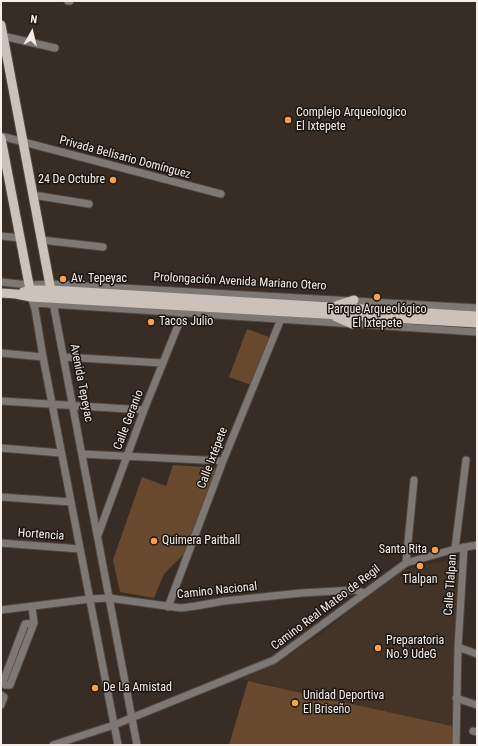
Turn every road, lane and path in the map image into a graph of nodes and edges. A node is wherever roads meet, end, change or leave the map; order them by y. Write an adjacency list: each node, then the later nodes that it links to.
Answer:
1 (1, 25): 2 (main road, Avenida Tepeyac)
2 (3, 36): 3 (street); 5 (main road, Avenida Tepeyac)
3 (56, 48)
4 (1, 137): 5 (street, Privada Belisario Domínguez); 10 (main road)
5 (23, 142): 6 (street, Privada Belisario Domínguez); 7 (main road, Avenida Tepeyac)
6 (221, 194)
7 (33, 195): 8 (street); 11 (main road, Avenida Tepeyac)
8 (89, 204)
9 (1, 236): 10 (street)
10 (20, 238): 15 (main road)
11 (41, 240): 12 (street); 16 (main road, Avenida Tepeyac)
12 (104, 247)
13 (1, 282): 15 (street, Prolongación Avenida Mariano Otero)
14 (1, 293): 15 (main road, Prolongación Avenida Mariano Otero)
15 (31, 294): 16 (main road, Prolongación Avenida Mariano Otero); 16 (street, Prolongación Avenida Mariano Otero); 27 (street)
16 (52, 294): 17 (street, Prolongación Avenida Mariano Otero); 19 (main road, Prolongación Avenida Mariano Otero); 20 (street, Prolongación Avenida Mariano Otero); 28 (street, Avenida Tepeyac)
17 (354, 300): 18 (street, Prolongación Avenida Mariano Otero); 19 (main road)
18 (477, 308)
19 (332, 311): 21 (main road, Prolongación Avenida Mariano Otero); 23 (main road, Prolongación Avenida Mariano Otero); 24 (main road)
20 (183, 313): 22 (street, Prolongación Avenida Mariano Otero); 29 (street, Calle Geranio)
21 (477, 316)
22 (281, 319): 24 (street, Prolongación Avenida Mariano Otero); 39 (street, Calle Ixtépete)
23 (477, 323)
24 (352, 324): 25 (street, Prolongación Avenida Mariano Otero)
25 (477, 332)
26 (1, 353): 27 (street)
27 (43, 357): 31 (street)
28 (64, 357): 29 (street); 32 (street, Avenida Tepeyac)
29 (162, 363): 33 (street, Calle Geranio)
30 (1, 401): 31 (street)
31 (52, 404): 32 (street); 35 (street)
32 (73, 406): 33 (street); 36 (street, Avenida Tepeyac)
33 (144, 410): 37 (street, Calle Geranio)
34 (1, 448): 35 (street)
35 (61, 453): 42 (street)
36 (82, 454): 37 (street); 43 (street, Avenida Tepeyac)
37 (127, 456): 39 (street); 43 (street, Calle Geranio)
38 (466, 460): 48 (street)
39 (223, 461): 54 (street, Calle Ixtépete)
40 (414, 480): 49 (street)
41 (1, 497): 42 (street)
42 (70, 502): 47 (street)
43 (98, 536): 51 (street, Avenida Tepeyac)
44 (1, 543): 47 (street, Hortencia)
45 (477, 545): 46 (street, Camino Real Mateo de Regil)
46 (464, 547): 48 (street, Camino Real Mateo de Regil); 56 (street, Calle Tlalpan)
47 (80, 549): 52 (street)
48 (455, 550): 49 (street, Camino Real Mateo de Regil)
49 (406, 563): 50 (street, Camino Real Mateo de Regil)
50 (364, 593): 54 (street, Camino Nacional); 63 (street, Camino Real Mateo de Regil)
51 (110, 598): 52 (street, Camino Nacional); 54 (street, Camino Nacional); 63 (street, Avenida Tepeyac)
52 (90, 600): 53 (street, Camino Nacional); 64 (street)
53 (32, 607): 55 (street, Camino Nacional); 57 (street)
54 (168, 607)
55 (1, 610)
56 (458, 647): 58 (street); 60 (street, Calle Tlalpan)
57 (18, 653)
58 (477, 654)
59 (1, 694): 61 (street)
60 (456, 698): 62 (street); 69 (street, Calle Tlalpan)
61 (1, 705)
62 (477, 705)
63 (132, 718): 64 (street, Camino Real Mateo de Regil); 68 (street, Avenida Tepeyac)
64 (114, 725): 65 (street, Camino Real Mateo de Regil); 67 (street)
65 (69, 742): 66 (street, Camino Real Mateo de Regil)
66 (53, 745)
67 (118, 745)
68 (137, 745)
69 (456, 745)

